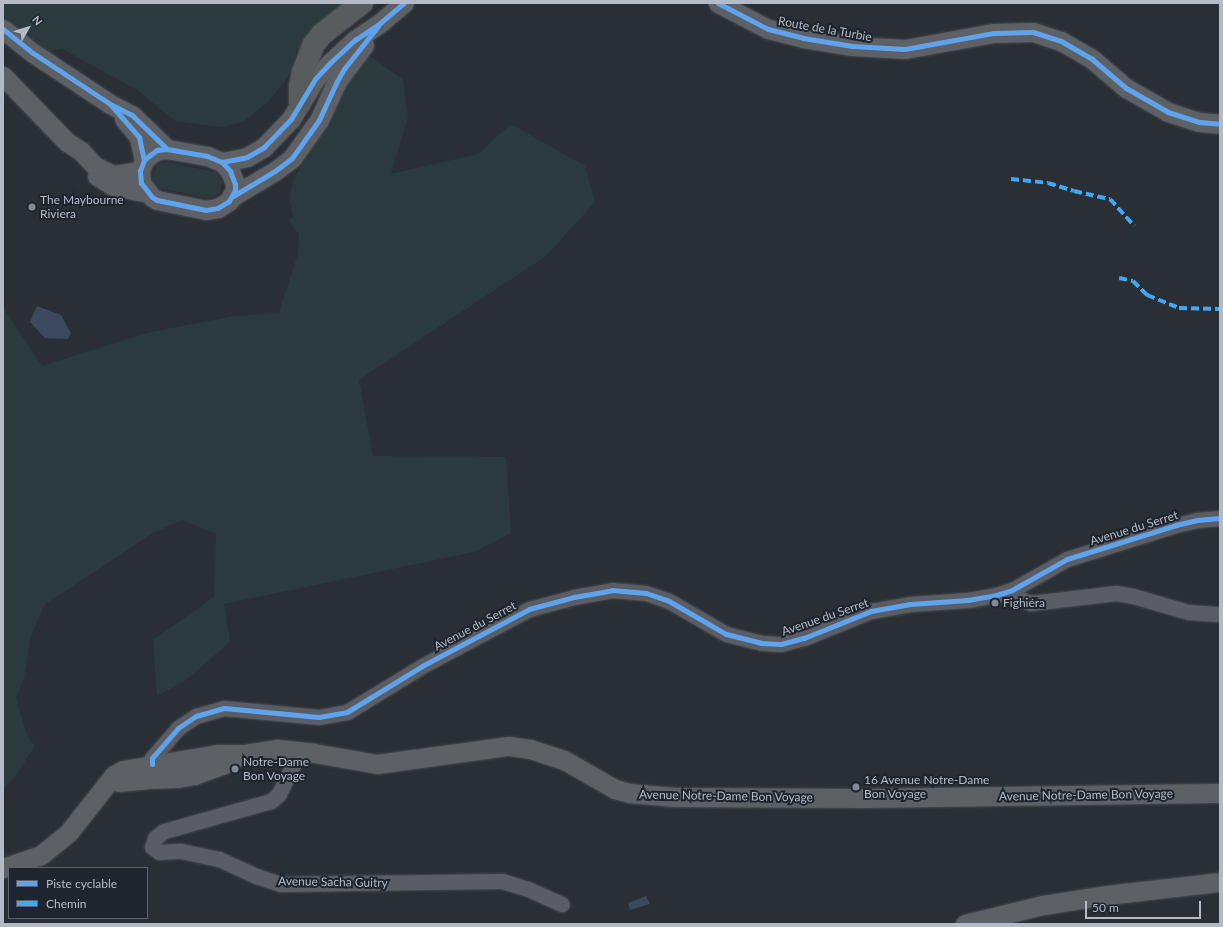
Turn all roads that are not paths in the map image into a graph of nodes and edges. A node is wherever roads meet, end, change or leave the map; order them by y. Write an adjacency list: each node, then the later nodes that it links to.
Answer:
1 (362, 3): 4 (highway)
2 (404, 3): 5 (main road)
3 (718, 3): 11 (main road, Route de la Turbie)
4 (340, 19): 8 (highway); 9 (highway)
5 (380, 23): 8 (main road); 12 (main road)
6 (3, 29): 10 (main road)
7 (3, 76): 13 (main road)
8 (315, 79): 9 (main road); 12 (main road)
9 (300, 103): 15 (main road)
10 (110, 104): 14 (main road); 16 (main road)
11 (1220, 124)
12 (304, 139): 18 (main road)
13 (67, 142): 16 (main road); 17 (main road)
14 (167, 149): 15 (main road); 16 (main road)
15 (222, 162): 18 (main road)
16 (142, 165): 17 (main road)
17 (148, 193): 18 (main road)
18 (233, 196)
19 (1220, 518): 20 (street, Avenue du Serret)
20 (1012, 590): 21 (street); 23 (street, Avenue du Serret)
21 (1220, 614)
22 (297, 750): 23 (main road, Avenue Notre-Dame Bon Voyage); 24 (main road, Avenue Notre-Dame Bon Voyage); 27 (street, Avenue Sacha Guitry)
23 (161, 771): 25 (main road, Avenue Notre-Dame Bon Voyage)
24 (1220, 793)
25 (3, 868)
26 (1220, 882): 28 (main road)
27 (562, 904)
28 (965, 924)

